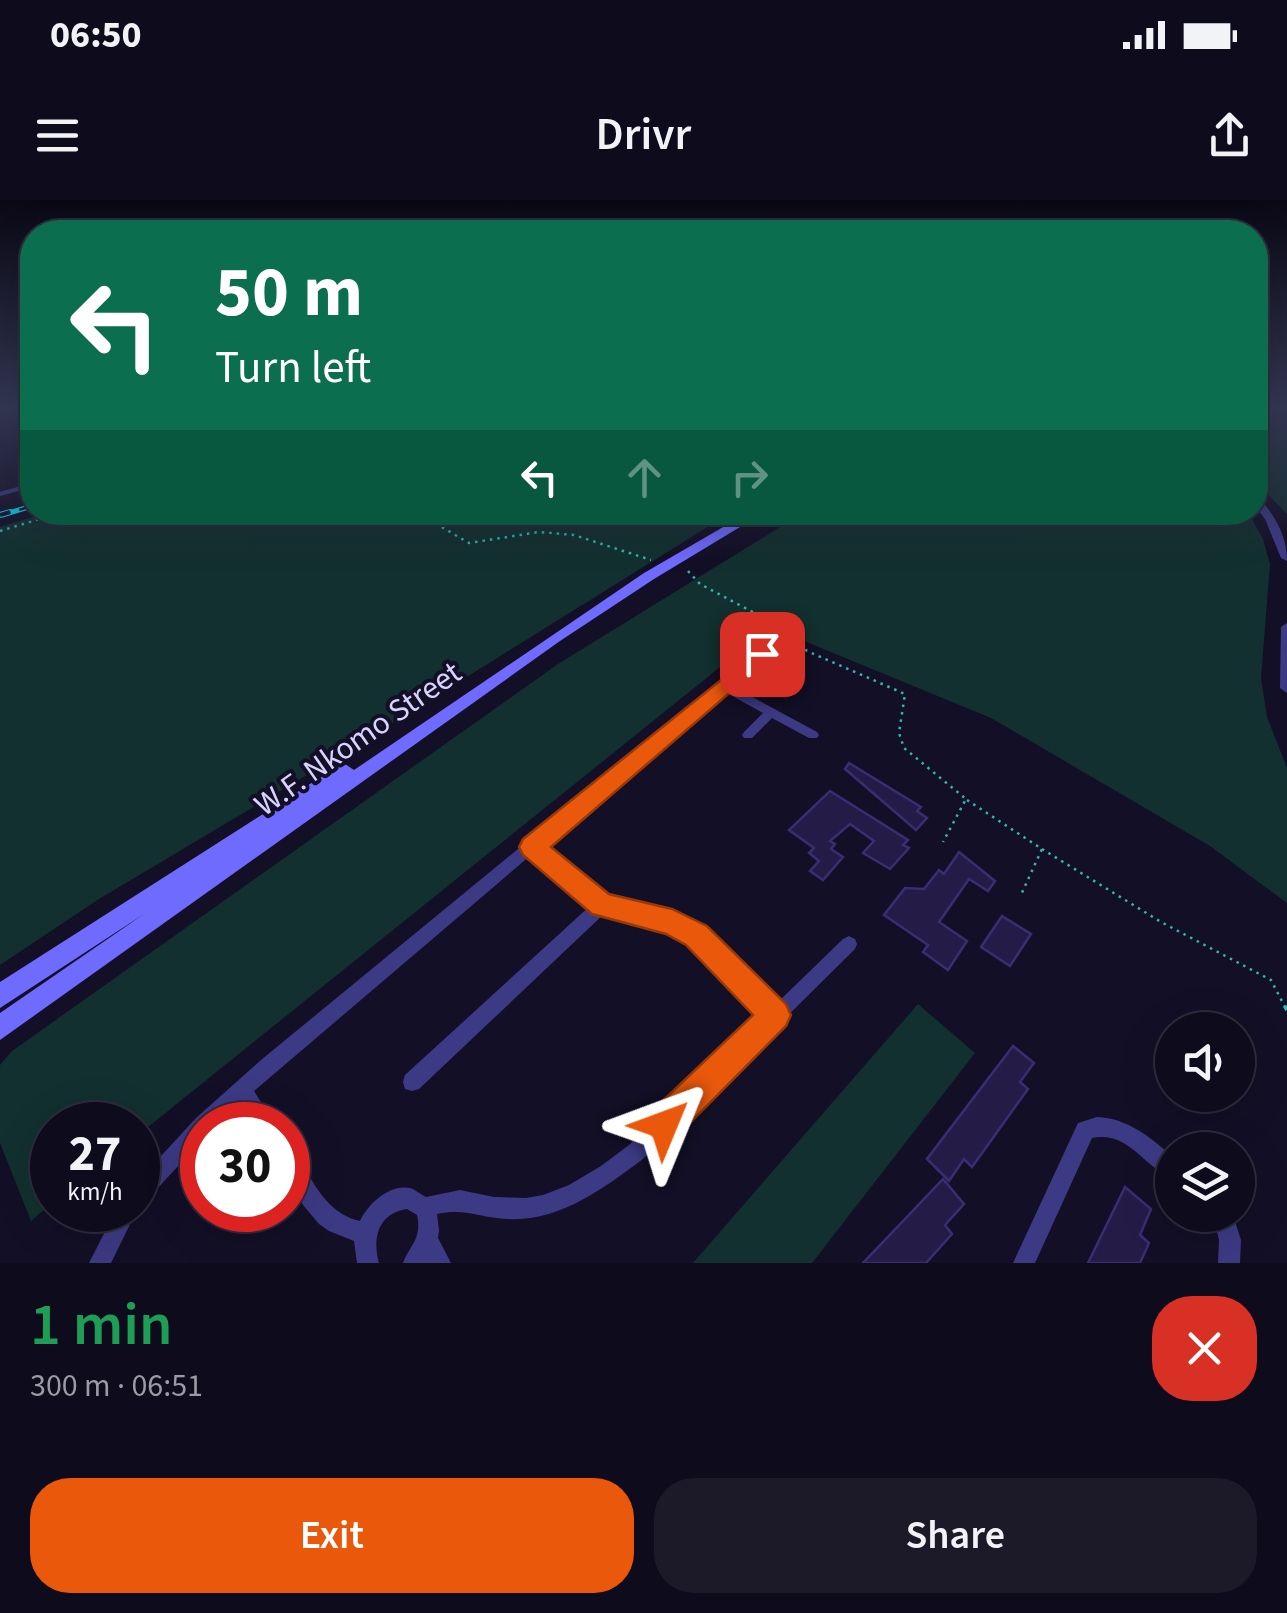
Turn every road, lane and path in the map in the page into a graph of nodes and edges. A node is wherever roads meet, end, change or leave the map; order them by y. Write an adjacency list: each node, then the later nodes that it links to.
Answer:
1 (1268, 515): 6 (street)
2 (439, 525): 7 (path)
3 (727, 525): 7 (main road, W.F. Nkomo Street)
4 (736, 525): 5 (main road, W.F. Nkomo Street)
5 (680, 557): 15 (path); 25 (main road, W.F. Nkomo Street)
6 (1287, 558)
7 (662, 562): 22 (main road, W.F. Nkomo Street)
8 (1287, 627): 11 (street)
9 (762, 654): 10 (street)
10 (724, 686): 12 (street); 17 (street)
11 (1287, 688)
12 (771, 712): 13 (street); 14 (street)
13 (748, 735)
14 (813, 735)
15 (966, 799): 16 (path); 18 (path)
16 (942, 842)
17 (532, 847): 20 (street); 27 (street)
18 (1042, 848): 19 (path); 23 (path)
19 (1020, 896)
20 (602, 905): 24 (street); 26 (street)
21 (849, 944): 24 (street)
22 (0, 996)
23 (1287, 1010)
24 (775, 1015): 34 (street)
25 (0, 1028)
26 (412, 1082)
27 (242, 1090): 28 (street); 29 (street)
28 (229, 1102)
29 (250, 1102)
30 (180, 1150): 32 (street)
31 (1155, 1156): 43 (street)
32 (160, 1171)
33 (310, 1195): 37 (street)
34 (424, 1208): 37 (street); 38 (street)
35 (116, 1232): 39 (street)
36 (1228, 1232): 44 (street)
37 (365, 1233): 40 (street)
38 (428, 1241): 41 (street); 42 (street)
39 (100, 1263)
40 (368, 1263)
41 (414, 1263)
42 (440, 1263)
43 (1024, 1263)
44 (1230, 1263)

